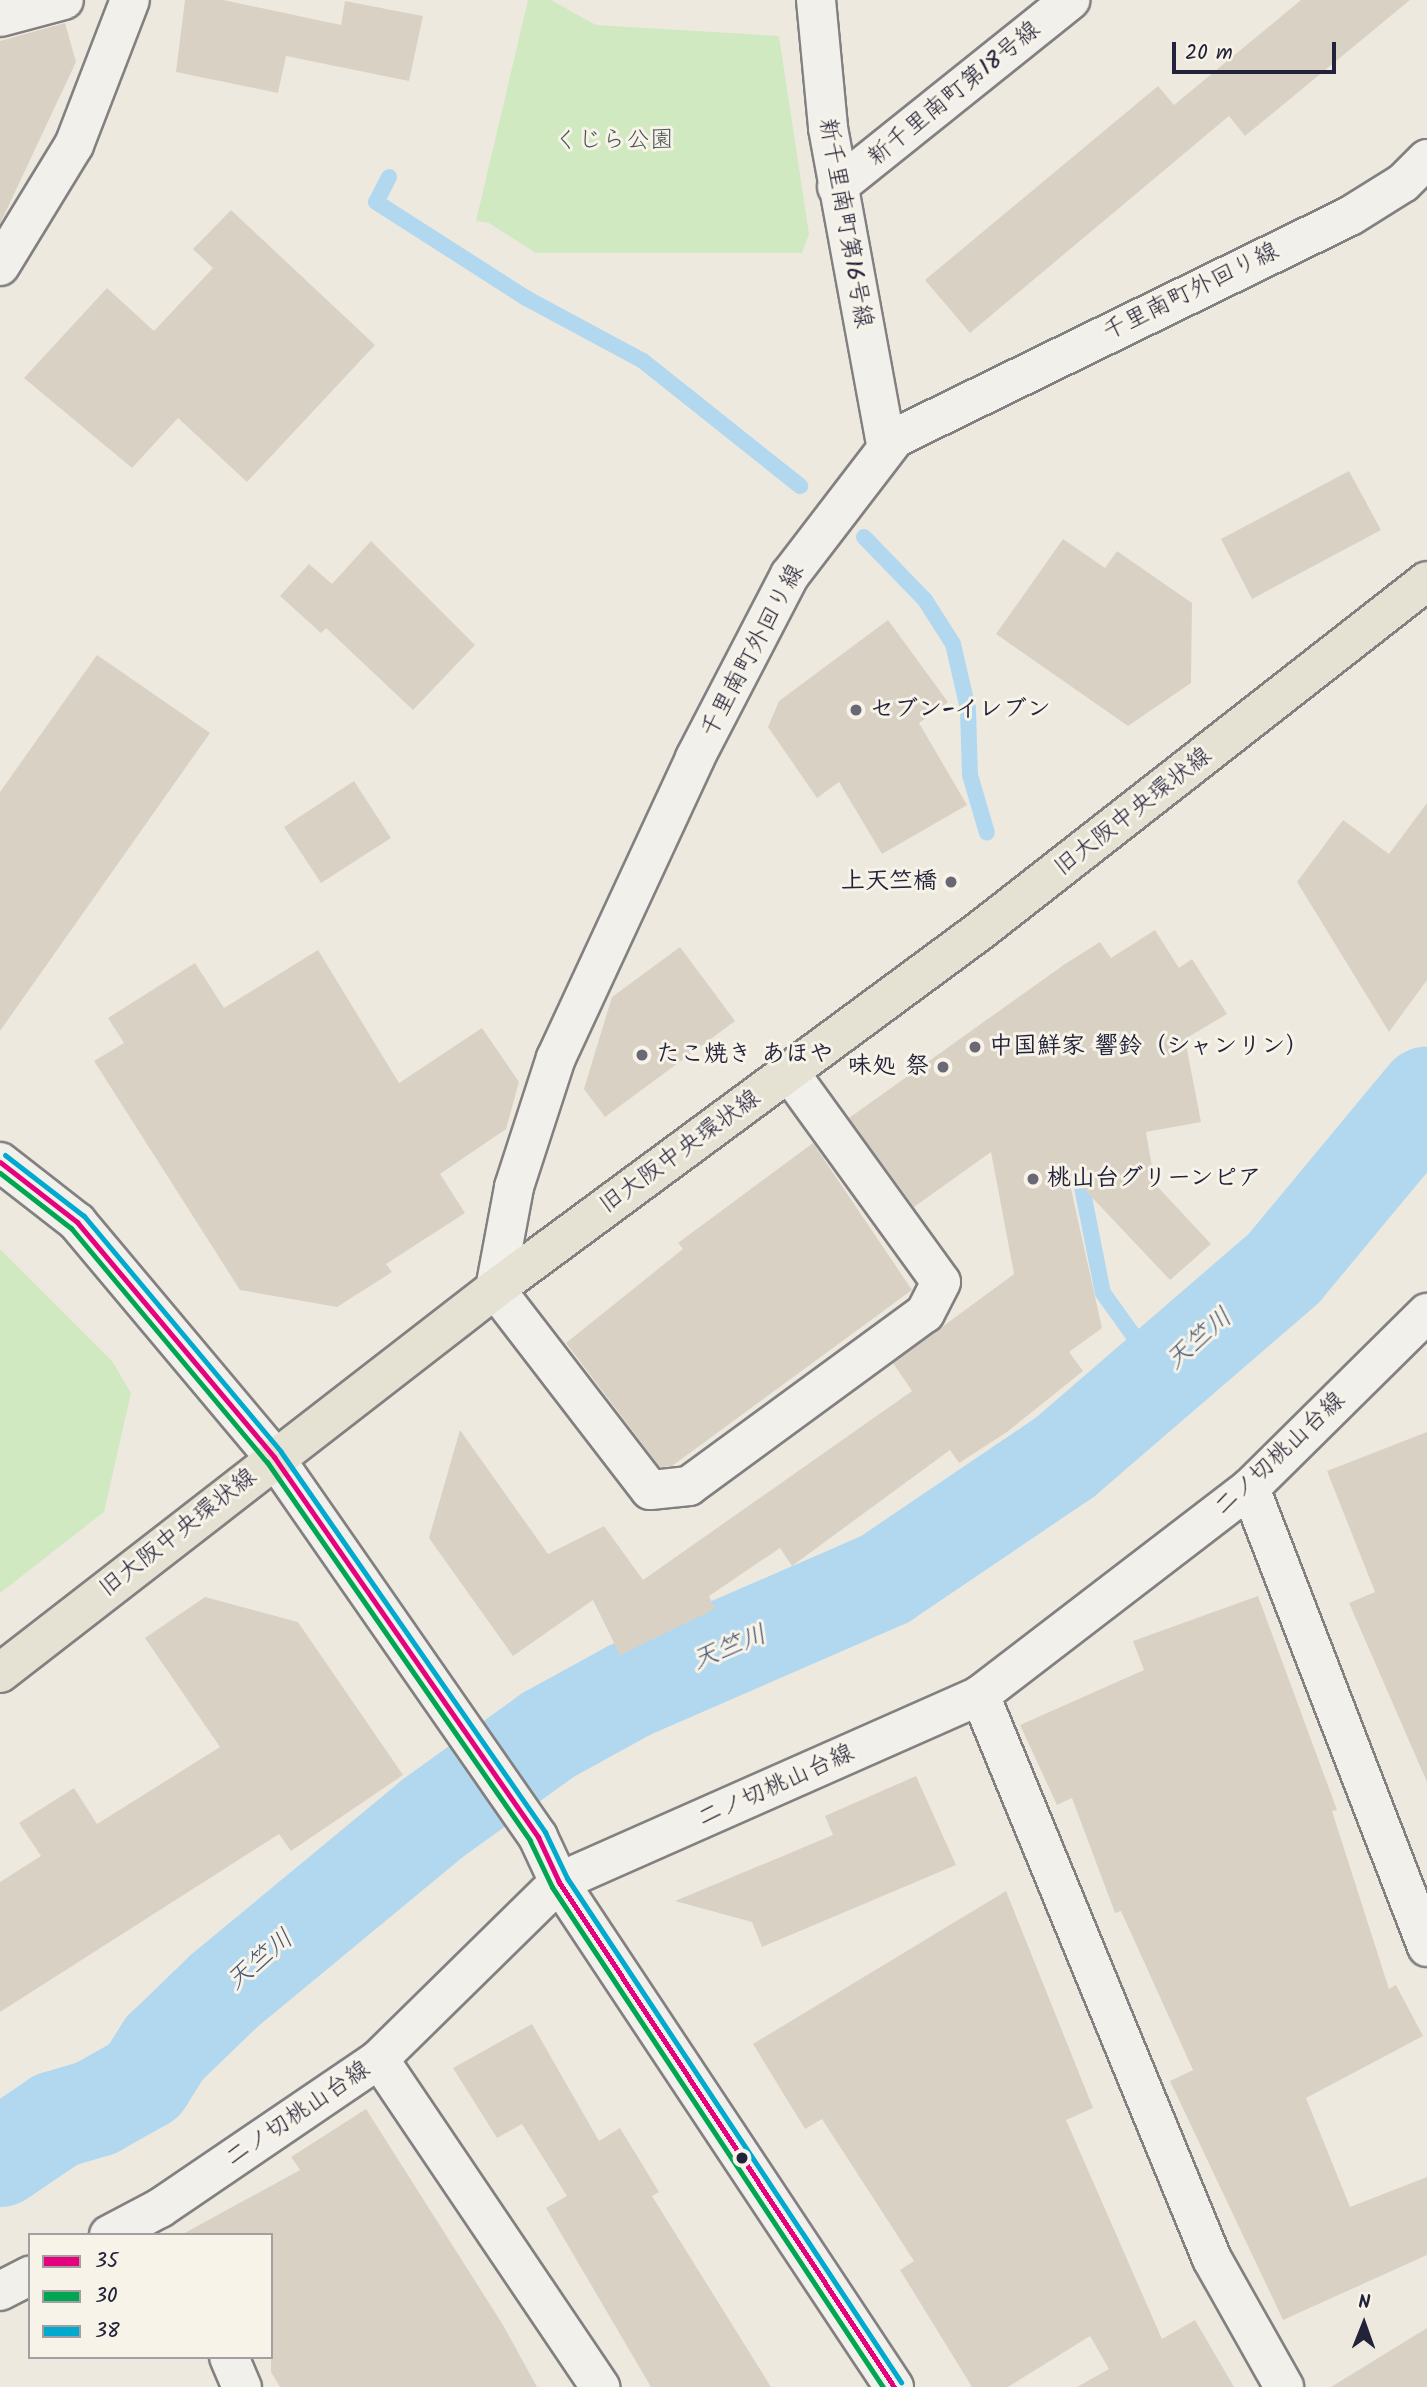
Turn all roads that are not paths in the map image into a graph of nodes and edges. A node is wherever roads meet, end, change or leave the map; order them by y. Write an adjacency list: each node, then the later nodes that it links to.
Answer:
1 (64, 0): 5 (street)
2 (130, 0): 8 (street)
3 (816, 0): 7 (street, 新千里南町第16号線)
4 (1070, 0): 7 (street, 新千里南町第18号線)
5 (0, 16)
6 (1427, 159): 9 (street, 千里南町外回り線)
7 (837, 187): 9 (street, 新千里南町第16号線)
8 (0, 266)
9 (886, 445): 13 (street, 千里南町外回り線)
10 (1427, 581): 11 (main road, 旧大阪中央環状線)
11 (789, 1072): 13 (main road, 旧大阪中央環状線); 13 (street)
12 (0, 1162): 15 (street)
13 (495, 1289): 15 (main road, 旧大阪中央環状線)
14 (1427, 1313): 16 (street, 二ノ切桃山台線)
15 (274, 1457): 17 (main road, 旧大阪中央環状線); 19 (street)
16 (1250, 1488): 18 (street, 二ノ切桃山台線); 20 (street)
17 (0, 1673)
18 (980, 1695): 19 (street, 二ノ切桃山台線); 30 (street)
19 (559, 1882): 21 (street, 二ノ切桃山台線); 29 (street)
20 (1427, 1947)
21 (379, 2059): 22 (street, 二ノ切桃山台線); 28 (street)
22 (166, 2222): 23 (street, 二ノ切桃山台線)
23 (118, 2233)
24 (28, 2277): 25 (street)
25 (0, 2291)
26 (230, 2359): 27 (street)
27 (242, 2387)
28 (600, 2387)
29 (894, 2387)
30 (1284, 2387)

